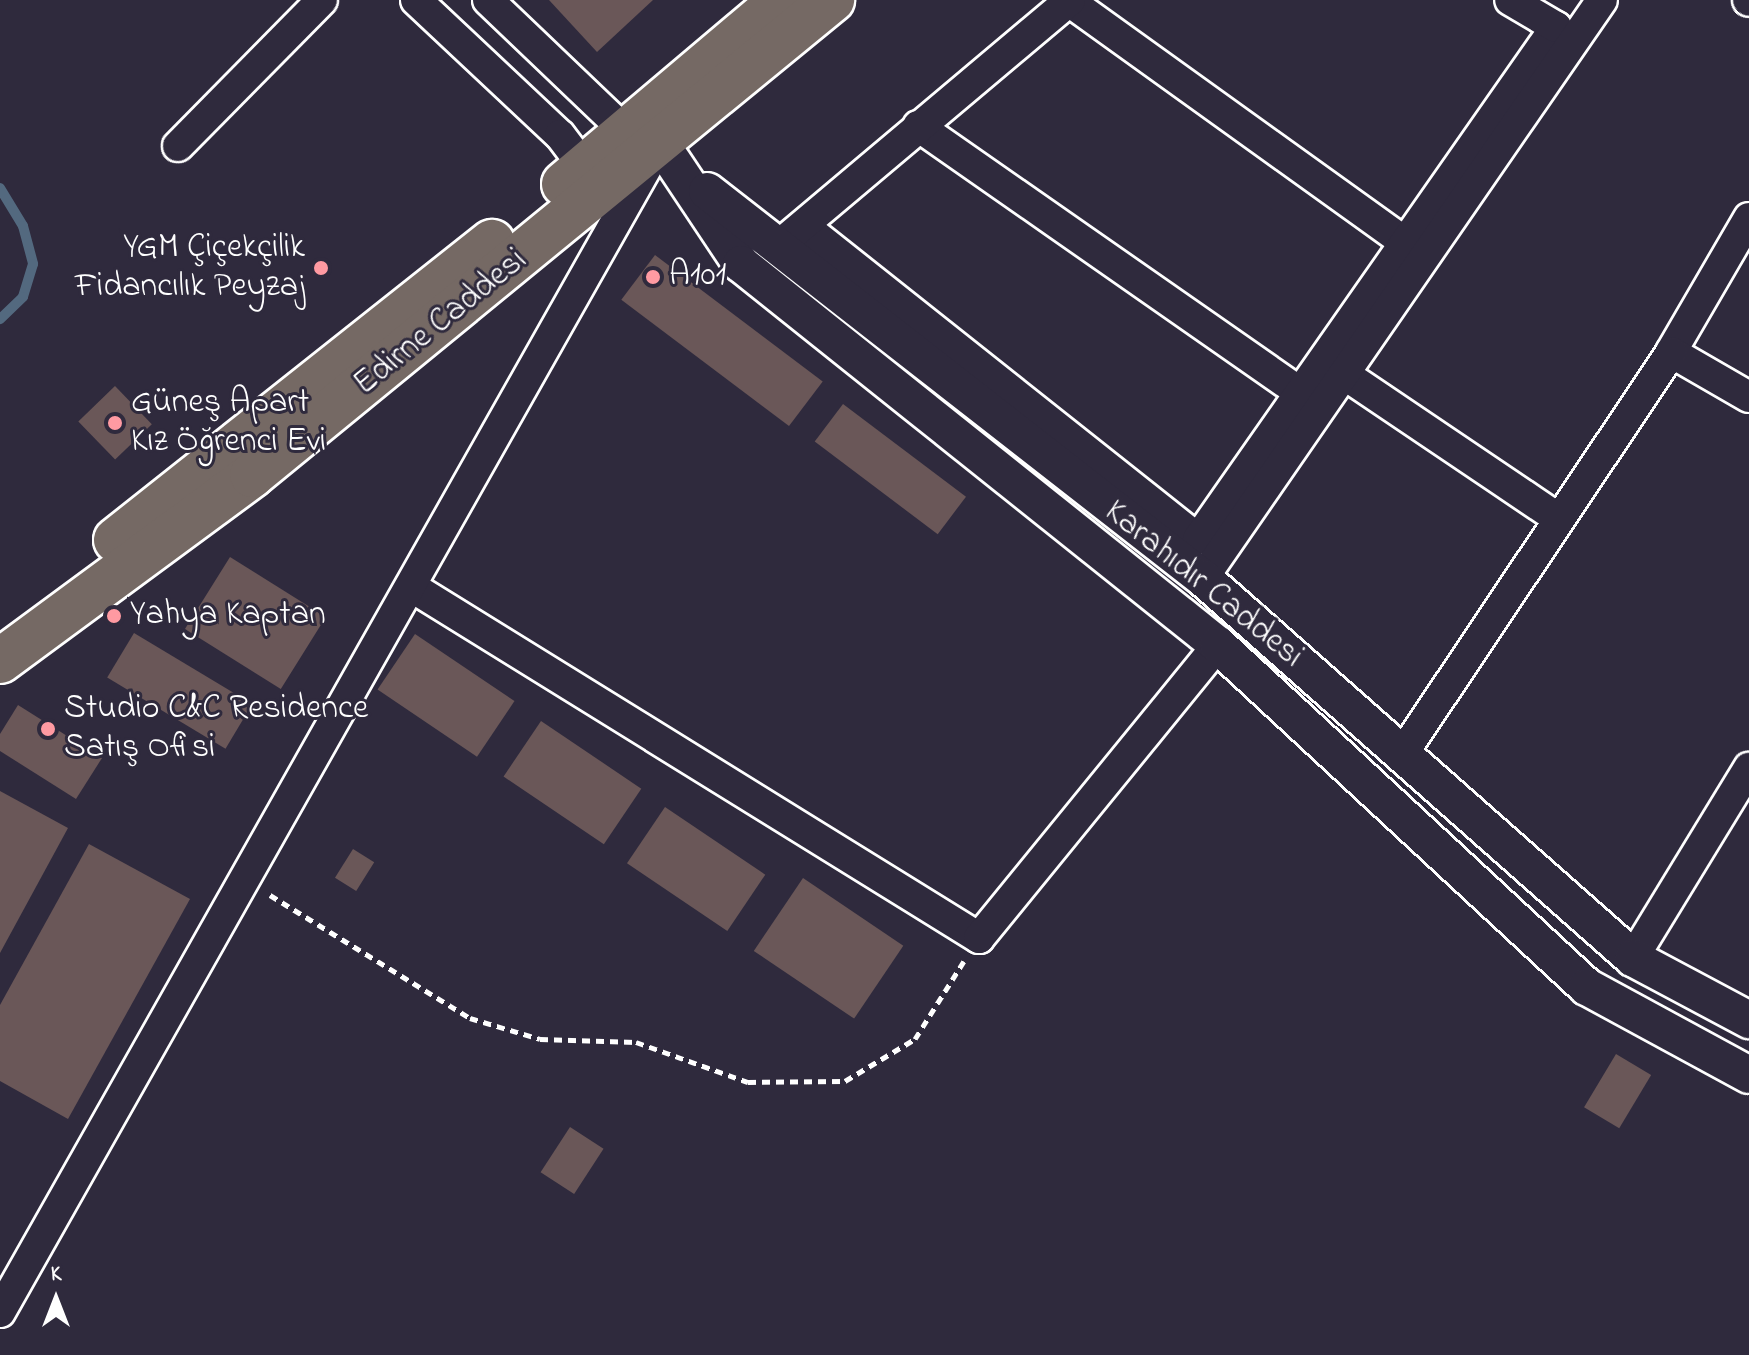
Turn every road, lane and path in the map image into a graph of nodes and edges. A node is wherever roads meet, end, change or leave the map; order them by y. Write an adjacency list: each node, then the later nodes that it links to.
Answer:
1 (322, 0): 11 (street)
2 (416, 0): 12 (street)
3 (488, 0): 10 (street)
4 (782, 0): 10 (highway, Edirne Caddesi)
5 (832, 0): 10 (highway, Edirne Caddesi)
6 (1510, 0): 15 (street)
7 (1602, 0): 18 (street)
8 (1070, 1): 9 (street); 15 (street)
9 (918, 126): 14 (street); 19 (street)
10 (652, 144): 12 (highway, Edirne Caddesi); 16 (street, Karahıdır Caddesi); 23 (street); 25 (street); 26 (highway, Edirne Caddesi)
11 (178, 146)
12 (585, 168): 24 (highway, Edirne Caddesi)
13 (1749, 218): 17 (street)
14 (805, 227): 16 (street); 19 (street)
15 (1405, 242): 19 (street)
16 (774, 245): 22 (street, Karahıdır Caddesi)
17 (1671, 352): 20 (street); 21 (street)
18 (1344, 374): 21 (street); 22 (street)
19 (1300, 392)
20 (1749, 397)
21 (1559, 519): 27 (street)
22 (1203, 578): 27 (street, Karahıdır Caddesi)
23 (412, 587): 29 (street); 30 (street)
24 (0, 632)
25 (1218, 645): 30 (street); 33 (street)
26 (0, 661)
27 (1401, 756): 31 (street, Karahıdır Caddesi)
28 (1749, 768): 31 (street)
29 (245, 880): 30 (path); 34 (street)
30 (979, 938)
31 (1633, 958): 32 (street, Karahıdır Caddesi)
32 (1749, 1020)
33 (1749, 1075)
34 (0, 1312)

